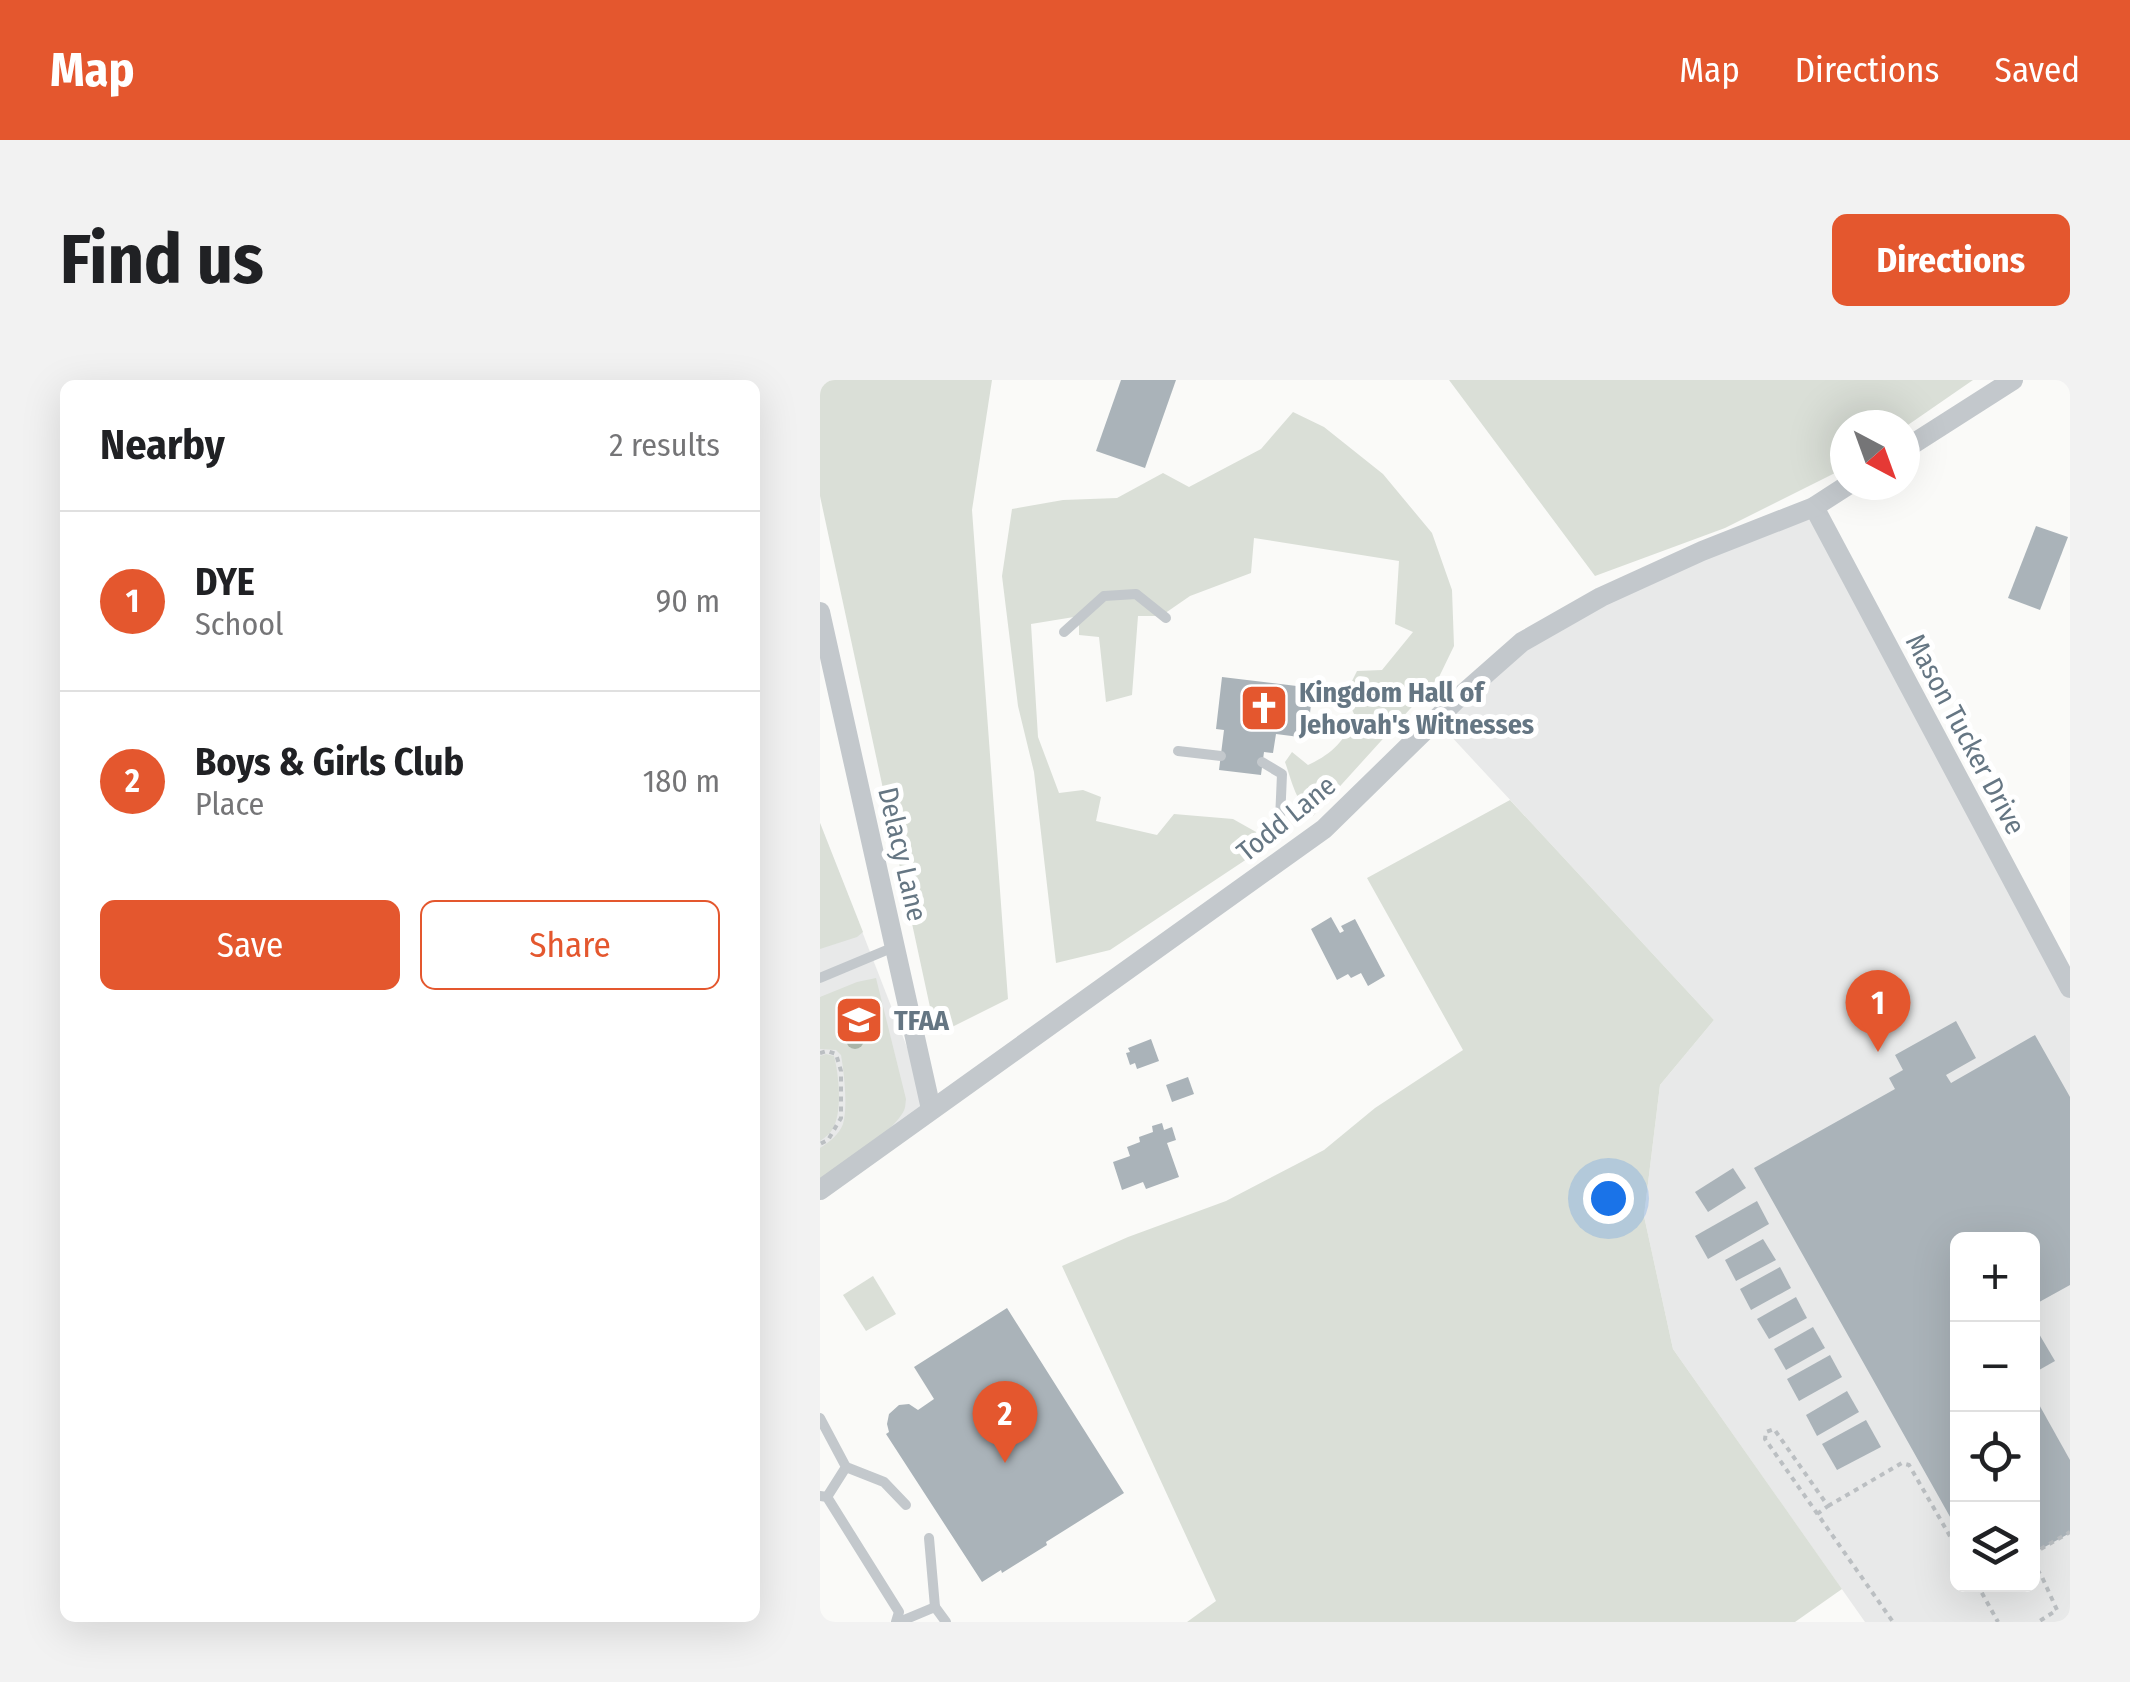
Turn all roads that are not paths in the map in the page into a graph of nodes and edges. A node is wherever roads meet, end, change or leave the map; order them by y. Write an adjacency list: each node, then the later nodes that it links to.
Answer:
1 (2013, 380): 2 (street)
2 (1920, 439)
3 (1830, 497): 4 (street, Todd Lane)
4 (1814, 507): 14 (street, Mason Tucker Drive); 15 (street, Todd Lane)
5 (820, 612): 12 (street, Delacy Lane)
6 (1166, 618): 7 (lane)
7 (1064, 632)
8 (1178, 751): 9 (lane)
9 (1221, 756)
10 (1262, 762): 11 (lane)
11 (1280, 820)
12 (895, 947): 13 (lane); 15 (street, Delacy Lane)
13 (820, 978)
14 (2070, 988)
15 (931, 1108): 16 (street, Todd Lane)
16 (820, 1190)
17 (820, 1418): 18 (lane)
18 (846, 1467): 19 (lane); 20 (lane)
19 (823, 1496): 23 (lane)
20 (906, 1505)
21 (929, 1538): 22 (lane)
22 (935, 1606): 23 (lane); 24 (lane)
23 (898, 1619)
24 (946, 1622)

